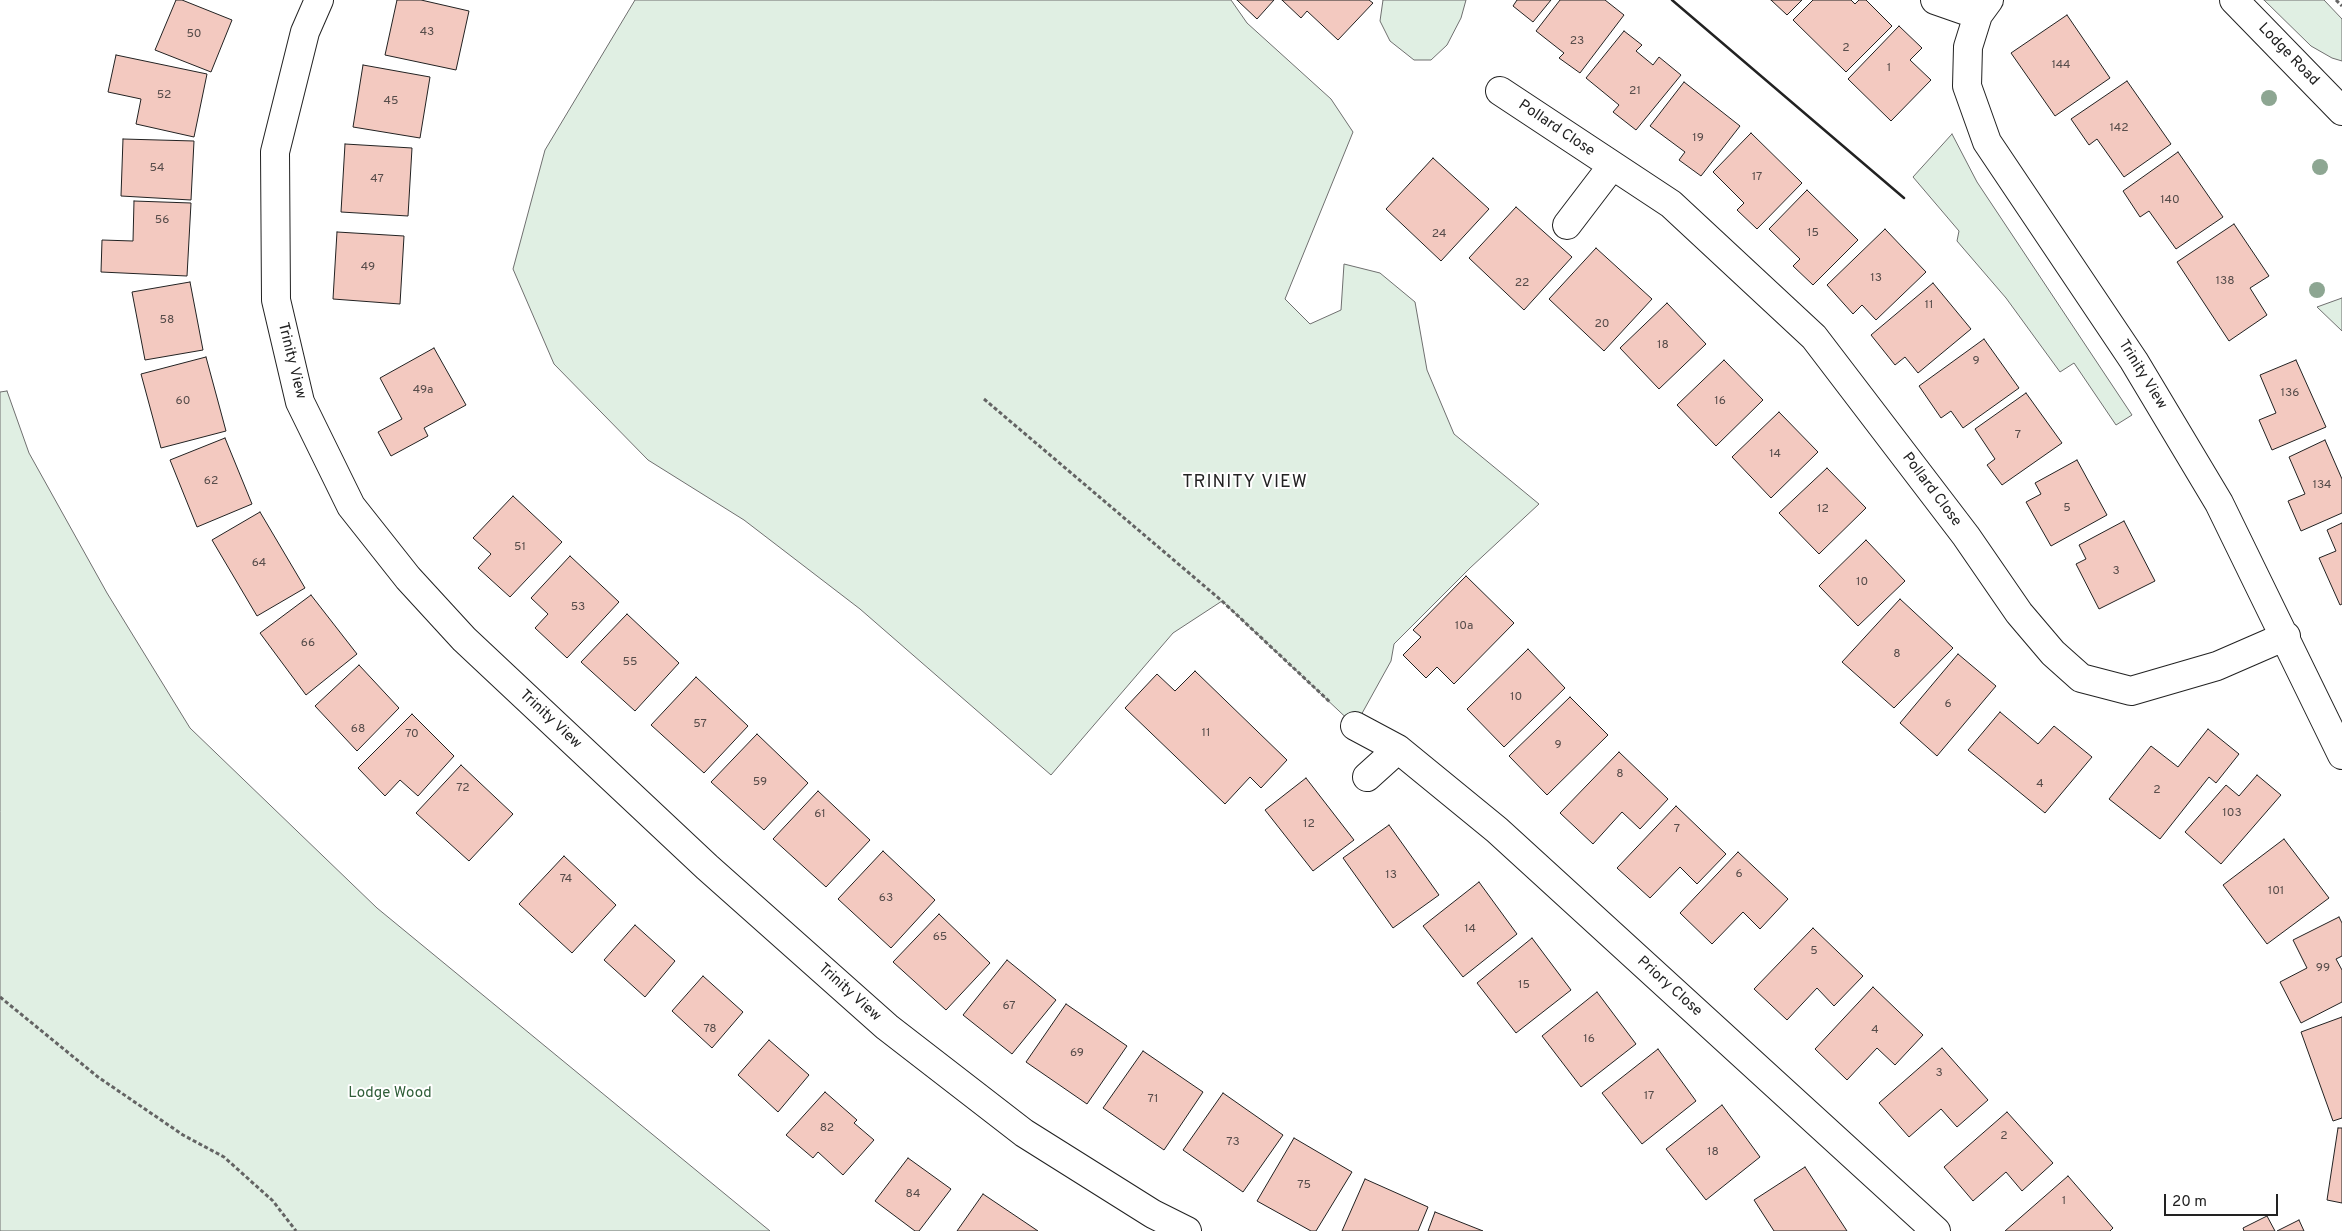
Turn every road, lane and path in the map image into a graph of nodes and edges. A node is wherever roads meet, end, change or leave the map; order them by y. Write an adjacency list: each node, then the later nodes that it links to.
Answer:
1 (319, 0): 19 (street, Trinity View)
2 (1936, 0): 6 (street)
3 (2234, 0): 8 (street, Lodge Road)
4 (2336, 0): 5 (path)
5 (2342, 6)
6 (1983, 8): 12 (street, Trinity View)
7 (1500, 91): 9 (street, Pollard Close)
8 (2342, 110)
9 (1612, 166): 10 (street); 12 (street, Pollard Close)
10 (1567, 225)
11 (984, 399): 13 (path)
12 (2286, 636): 15 (street, Trinity View)
13 (1355, 726): 14 (street, Priory Close)
14 (1398, 749): 16 (street); 20 (street, Priory Close)
15 (2342, 756)
16 (1367, 777)
17 (0, 997): 18 (path)
18 (296, 1231)
19 (1188, 1231)
20 (1936, 1231)

